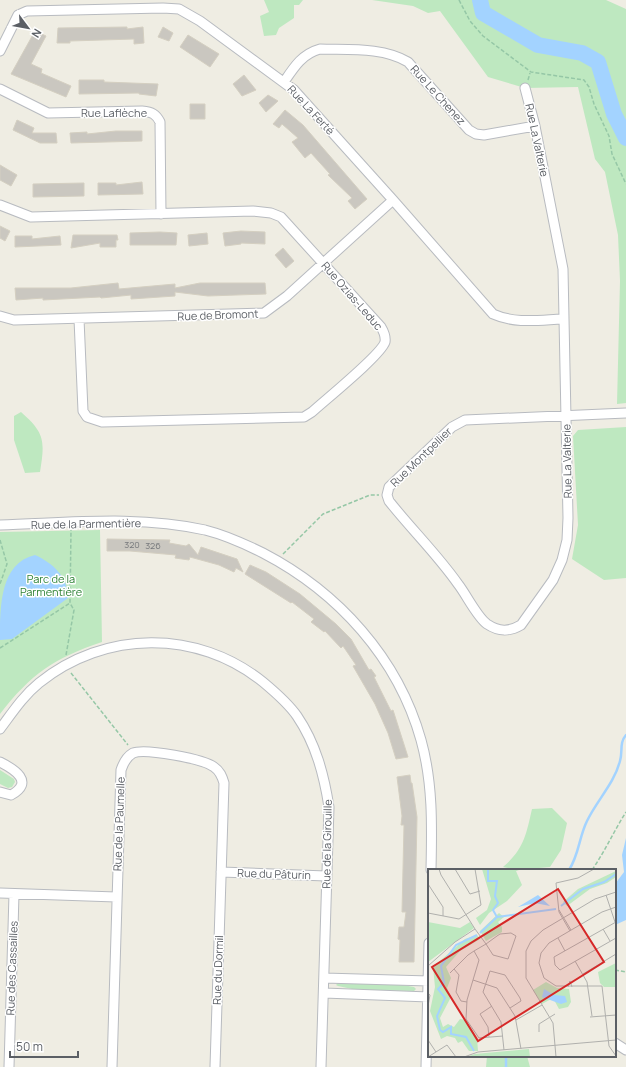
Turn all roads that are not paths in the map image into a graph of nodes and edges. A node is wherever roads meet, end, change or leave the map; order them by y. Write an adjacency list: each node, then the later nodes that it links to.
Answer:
1 (0, 50): 2 (street, Rue La Ferté)
2 (284, 82): 5 (street, Rue Le Chenez); 6 (street, Rue La Ferté)
3 (525, 88): 5 (street, Rue La Valterie)
4 (0, 89): 8 (street, Rue Laflèche)
5 (535, 126): 12 (street, Rue La Valterie)
6 (394, 200): 9 (street, Rue de Bromont); 12 (street, Rue La Ferté)
7 (0, 205): 8 (street, Rue Ozias-Leduc)
8 (161, 214): 9 (street, Rue Ozias-Leduc)
9 (323, 263): 11 (street, Rue de Bromont); 11 (street, Rue Ozias-Leduc)
10 (0, 316): 11 (street, Rue de Bromont)
11 (79, 319)
12 (562, 319): 14 (street, Rue La Valterie)
13 (626, 413): 14 (street, Rue Montpellier)
14 (566, 417): 15 (street, Rue Montpellier); 15 (street, Rue La Valterie)
15 (387, 494)
16 (0, 526): 20 (street, Rue de la Parmentière)
17 (0, 730): 22 (street, Rue de la Girouille)
18 (0, 762): 19 (street)
19 (0, 792)
20 (431, 869)
21 (221, 872): 22 (street, Rue du Pâturin); 25 (street, Rue de la Paumelle); 34 (street, Rue du Dormil)
22 (326, 876): 26 (street, Rue de la Girouille)
23 (0, 893): 24 (street)
24 (14, 894): 25 (street); 32 (street, Rue des Cassailles)
25 (116, 897): 33 (street, Rue de la Paumelle)
26 (324, 978): 27 (street); 28 (street, Rue de la Girouille)
27 (428, 981)
28 (324, 993): 29 (street); 35 (street, Rue de la Girouille)
29 (428, 997): 36 (street)
30 (616, 1044): 31 (street)
31 (626, 1050)
32 (10, 1067)
33 (112, 1067)
34 (215, 1067)
35 (321, 1067)
36 (426, 1067)

